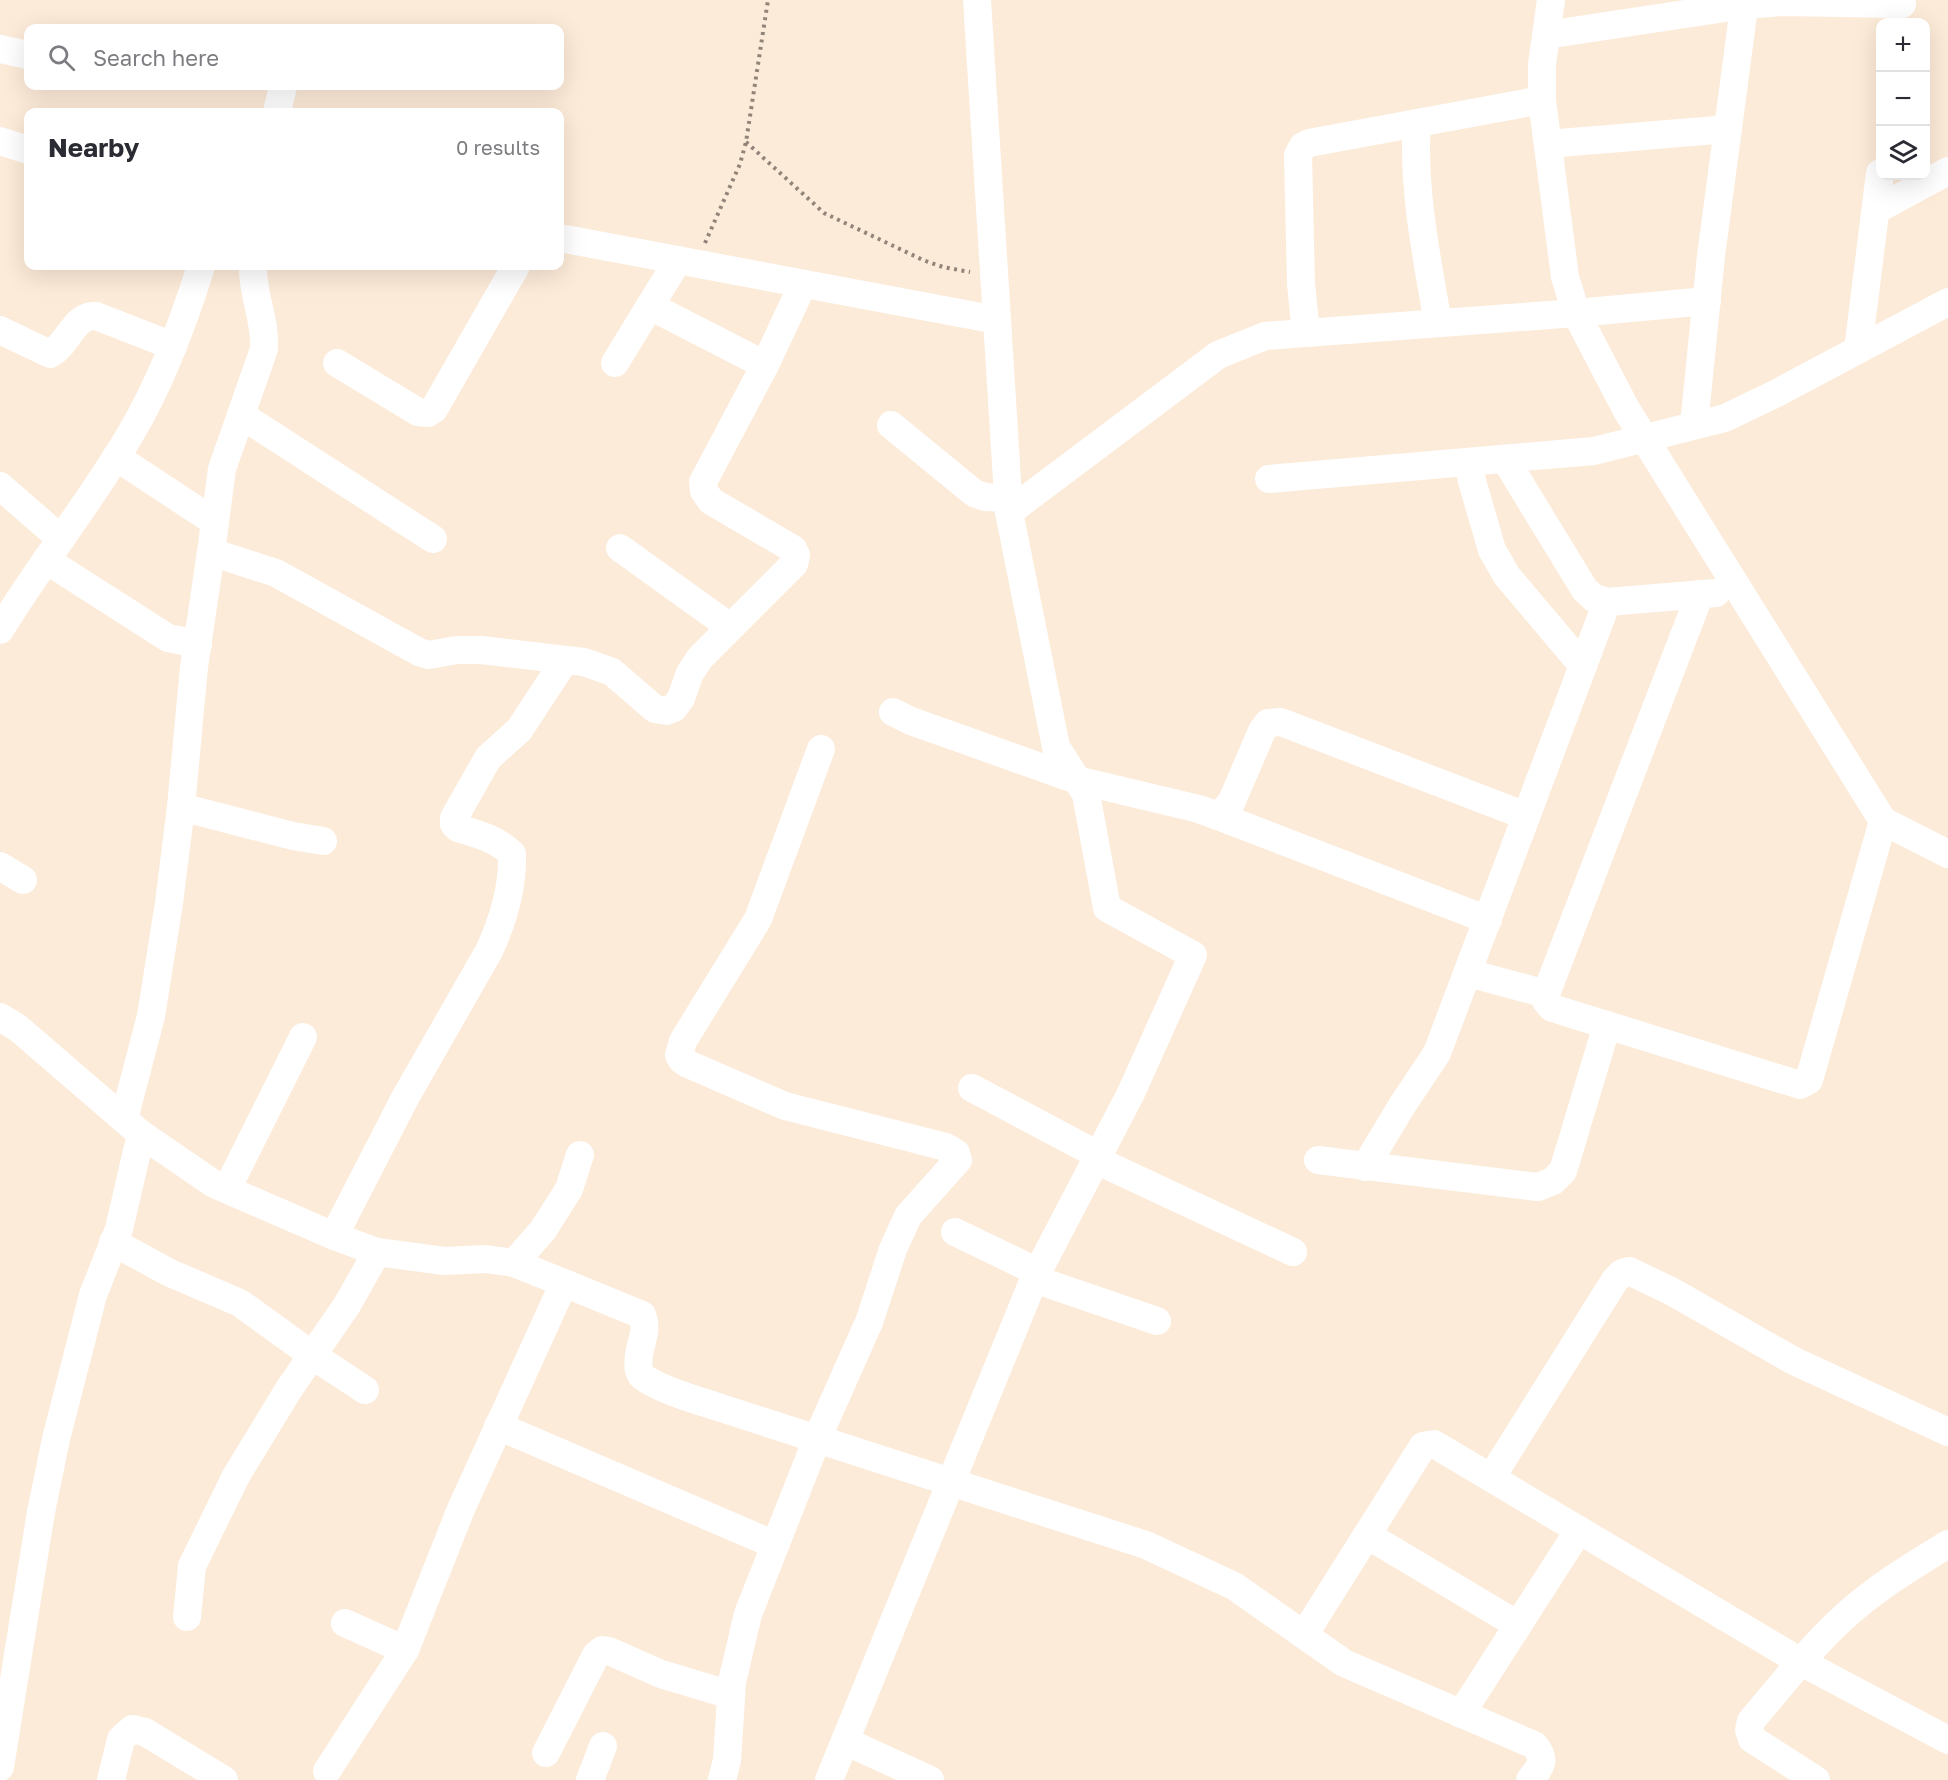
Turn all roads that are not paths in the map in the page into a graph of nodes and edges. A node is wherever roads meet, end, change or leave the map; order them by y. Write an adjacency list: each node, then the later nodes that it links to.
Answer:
1 (977, 0): 27 (street)
2 (1551, 0): 5 (street)
3 (1745, 2): 4 (street); 5 (street); 10 (street)
4 (1901, 9)
5 (1546, 35): 7 (street)
6 (282, 90): 8 (street)
7 (1542, 100): 9 (street); 12 (street)
8 (278, 108)
9 (1417, 123): 28 (street); 30 (street)
10 (1728, 129): 12 (street); 23 (street)
11 (0, 141): 13 (street)
12 (1548, 144): 26 (street)
13 (24, 149)
14 (1948, 171): 16 (street)
15 (1880, 180): 16 (street)
16 (1876, 210): 32 (street)
17 (564, 239): 18 (street)
18 (687, 261): 22 (street); 25 (street)
19 (200, 270): 31 (street)
20 (253, 270): 36 (street)
21 (514, 270): 33 (street)
22 (803, 284): 27 (street); 35 (street)
23 (1707, 301): 26 (street); 38 (street)
24 (1948, 302): 32 (street)
25 (650, 306): 34 (street); 35 (street)
26 (1576, 313): 28 (street); 39 (street)
27 (997, 320): 45 (street)
28 (1438, 323): 30 (street)
29 (0, 330): 31 (street)
30 (1306, 333): 45 (street)
31 (173, 346): 40 (street)
32 (1858, 350): 38 (street)
33 (337, 363)
34 (615, 363)
35 (765, 365): 55 (street)
36 (241, 415): 46 (street); 47 (street)
37 (891, 425): 45 (street)
38 (1694, 425): 39 (street)
39 (1644, 438): 41 (street); 51 (street)
40 (116, 456): 46 (street); 49 (street)
41 (1505, 459): 42 (street); 53 (street)
42 (1468, 462): 43 (street); 58 (street)
43 (1269, 479)
44 (0, 486): 49 (street)
45 (1009, 505): 61 (street)
46 (215, 522): 50 (street)
47 (433, 539)
48 (620, 548): 55 (street)
49 (54, 550): 54 (street); 56 (street)
50 (211, 552): 56 (street); 57 (street)
51 (1739, 591): 52 (street); 65 (street)
52 (1700, 594): 53 (street); 70 (street)
53 (1606, 602): 58 (street)
54 (2, 621)
55 (730, 627): 57 (street)
56 (198, 644): 62 (street)
57 (565, 660): 82 (street)
58 (1583, 666): 64 (street)
59 (893, 712): 61 (street)
60 (821, 749): 94 (street)
61 (1077, 780): 63 (street); 77 (street)
62 (181, 807): 66 (street); 75 (street)
63 (1218, 816): 64 (street); 68 (street)
64 (1527, 816): 68 (street)
65 (1883, 821): 67 (street); 72 (street)
66 (323, 841)
67 (1948, 854)
68 (1488, 920): 69 (street)
69 (1468, 973): 70 (street); 79 (street)
70 (1546, 994): 72 (street)
71 (0, 1017): 75 (street)
72 (1607, 1025): 79 (street)
73 (303, 1037): 80 (street)
74 (972, 1088): 77 (street)
75 (133, 1126): 80 (street); 83 (street)
76 (580, 1155): 86 (street)
77 (1097, 1157): 85 (street); 87 (street)
78 (1318, 1160): 79 (street)
79 (1365, 1167)
80 (227, 1189): 82 (street)
81 (955, 1232): 87 (street)
82 (334, 1236): 84 (street)
83 (113, 1242): 90 (street); 113 (street)
84 (377, 1252): 86 (street); 90 (street)
85 (1293, 1252)
86 (514, 1263): 88 (street)
87 (1036, 1275): 89 (street); 96 (street)
88 (564, 1283): 92 (street); 94 (street)
89 (1157, 1322)
90 (312, 1355): 91 (street); 101 (street)
91 (365, 1390)
92 (498, 1426): 100 (street); 105 (street)
93 (1948, 1432): 95 (street)
94 (817, 1439): 96 (street); 100 (street)
95 (1491, 1478): 97 (street); 98 (street)
96 (951, 1482): 104 (street); 110 (street)
97 (1579, 1530): 103 (street); 106 (street)
98 (1367, 1535): 103 (street); 104 (street)
99 (1948, 1544): 106 (street)
100 (775, 1545): 107 (street)
101 (187, 1617)
102 (345, 1623): 105 (street)
103 (1518, 1626): 108 (street)
104 (1304, 1635): 108 (street)
105 (405, 1650): 114 (street)
106 (1801, 1662): 109 (street); 122 (street)
107 (731, 1695): 112 (street); 118 (street)
108 (1461, 1714): 121 (street)
109 (1948, 1740)
110 (845, 1741): 119 (street); 120 (street)
111 (603, 1746): 117 (street)
112 (546, 1753)
113 (0, 1767)
114 (327, 1771)
115 (111, 1780): 116 (street)
116 (224, 1780)
117 (590, 1780)
118 (722, 1780)
119 (829, 1780)
120 (930, 1780)
121 (1530, 1780)
122 (1816, 1780)

